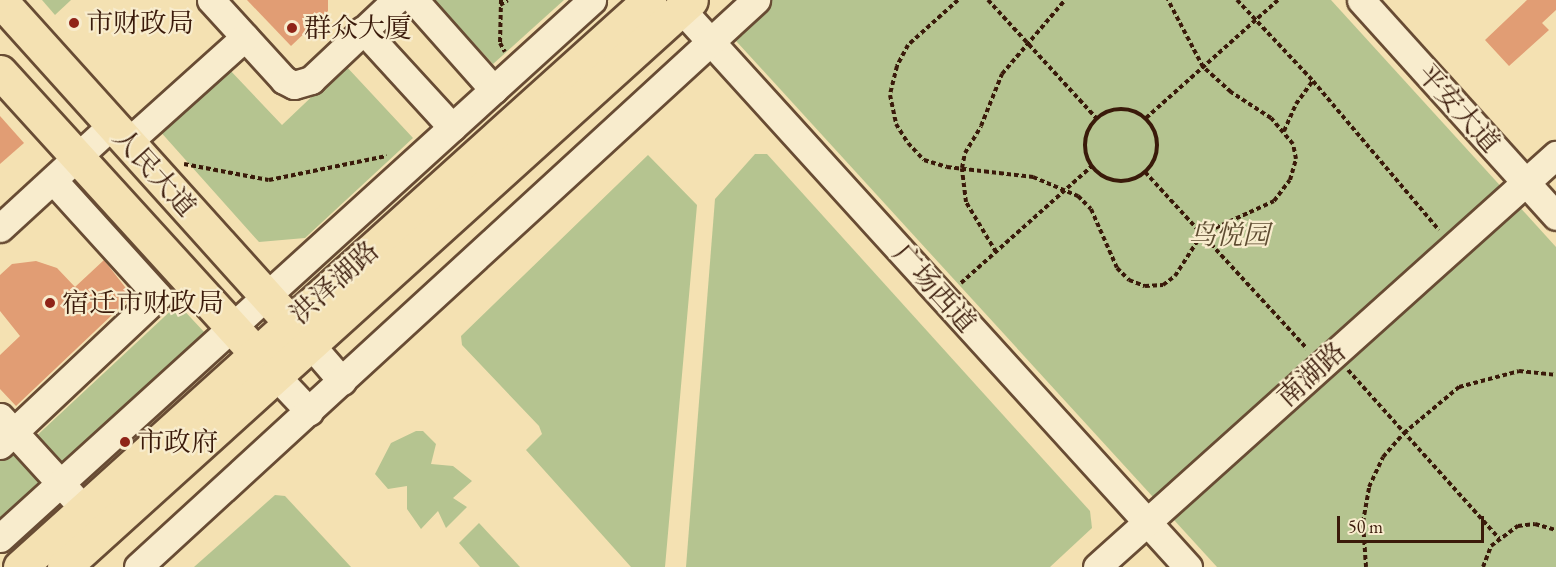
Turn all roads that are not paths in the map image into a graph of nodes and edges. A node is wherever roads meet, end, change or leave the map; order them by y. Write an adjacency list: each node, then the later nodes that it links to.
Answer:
1 (0, 0): 16 (main road, 人民大道)
2 (211, 0): 11 (street)
3 (396, 0): 10 (street)
4 (414, 0): 14 (street)
5 (592, 0): 14 (street)
6 (649, 0): 25 (main road, 洪泽湖路)
7 (756, 0): 12 (street)
8 (1361, 0): 20 (street, 平安大道)
9 (686, 4): 12 (street, 广场西道); 25 (main road, 洪泽湖路)
10 (363, 30): 11 (street); 15 (street)
11 (245, 37): 16 (street)
12 (712, 44): 27 (street); 32 (street, 广场西道)
13 (0, 72): 18 (main road, 人民大道)
14 (494, 90): 15 (street)
15 (452, 127): 23 (street)
16 (120, 134): 18 (street); 23 (main road, 人民大道)
17 (1556, 155): 20 (street, 南湖路)
18 (78, 157): 19 (street); 24 (main road, 人民大道)
19 (53, 180): 22 (street); 29 (street)
20 (1526, 182): 21 (street, 平安大道); 32 (street, 南湖路)
21 (1556, 216)
22 (0, 228)
23 (267, 297): 24 (street); 25 (main road, 人民大道)
24 (233, 328): 26 (main road, 人民大道); 30 (street)
25 (299, 333): 26 (main road, 洪泽湖路); 27 (street)
26 (265, 364): 28 (street); 31 (main road, 洪泽湖路); 35 (main road, 洪泽湖路)
27 (342, 381): 28 (street)
28 (309, 411): 36 (street)
29 (4, 431): 30 (street)
30 (60, 484): 31 (street); 33 (street)
31 (85, 508): 34 (main road, 洪泽湖路)
32 (1147, 522): 37 (street, 南湖路); 38 (street, 广场西道)
33 (0, 538)
34 (21, 567)
35 (64, 567)
36 (138, 567)
37 (1097, 567)
38 (1188, 567)

